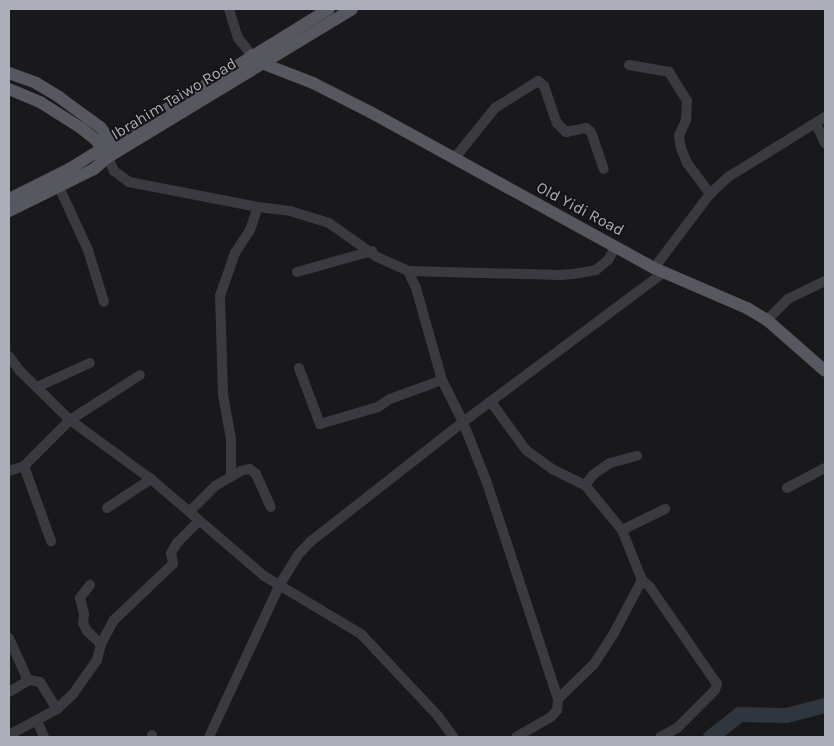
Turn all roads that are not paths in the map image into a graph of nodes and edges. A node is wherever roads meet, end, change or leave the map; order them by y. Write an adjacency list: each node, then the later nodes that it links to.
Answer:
1 (229, 9): 5 (street)
2 (329, 9): 4 (main road, Ibrahim Taiwo Road)
3 (352, 9): 6 (main road, Ibrahim Taiwo Road)
4 (265, 47): 5 (main road, Ibrahim Taiwo Road); 6 (main road, Old Yidi Road)
5 (252, 55): 7 (main road, Old Yidi Road); 17 (main road, Ibrahim Taiwo Road)
6 (277, 56): 7 (main road, Ibrahim Taiwo Road); 10 (main road, Old Yidi Road)
7 (264, 64): 10 (main road, Old Yidi Road); 20 (main road, Ibrahim Taiwo Road)
8 (629, 65): 25 (street)
9 (9, 74): 12 (main road)
10 (313, 83): 21 (main road, Old Yidi Road)
11 (9, 89): 13 (main road)
12 (47, 89): 13 (main road); 16 (main road)
13 (40, 102): 18 (main road)
14 (825, 117): 15 (street)
15 (816, 124): 19 (street); 25 (street)
16 (100, 127): 17 (main road); 20 (main road)
17 (134, 127): 20 (main road, Ibrahim Taiwo Road)
18 (81, 128): 20 (main road); 22 (main road)
19 (825, 143)
20 (110, 149): 22 (main road, Ibrahim Taiwo Road); 24 (main road, Ibrahim Taiwo Road); 27 (street)
21 (454, 158): 23 (street); 29 (main road, Old Yidi Road)
22 (69, 169): 26 (main road, Ibrahim Taiwo Road)
23 (604, 169)
24 (59, 187): 28 (main road, Ibrahim Taiwo Road); 35 (street)
25 (710, 194): 31 (street)
26 (9, 199)
27 (258, 207): 30 (street); 51 (street)
28 (9, 211)
29 (616, 246): 31 (main road, Old Yidi Road); 32 (street)
30 (372, 252): 32 (street); 33 (street)
31 (659, 270): 36 (main road, Old Yidi Road); 44 (street)
32 (408, 271): 42 (street)
33 (297, 272)
34 (825, 281): 36 (street)
35 (104, 302)
36 (767, 320): 40 (main road, Old Yidi Road)
37 (9, 356): 43 (street)
38 (90, 363): 43 (street)
39 (299, 368): 42 (street)
40 (825, 371)
41 (140, 375): 45 (street)
42 (442, 380): 46 (street)
43 (38, 387): 45 (street)
44 (490, 402): 46 (street); 53 (street)
45 (70, 420): 48 (street); 52 (street)
46 (463, 422): 63 (street); 70 (street)
47 (637, 456): 53 (street)
48 (24, 466): 50 (street); 61 (street)
49 (825, 468): 54 (street)
50 (9, 471)
51 (230, 477): 55 (street); 58 (street)
52 (152, 479): 56 (street); 58 (street)
53 (584, 485): 60 (street)
54 (787, 488)
55 (271, 507)
56 (107, 508)
57 (665, 509): 60 (street)
58 (190, 511): 59 (street)
59 (199, 521): 63 (street); 66 (street)
60 (622, 530): 62 (street)
61 (51, 541)
62 (642, 580): 70 (street); 78 (street)
63 (280, 584): 75 (street); 76 (street)
64 (90, 585): 66 (street)
65 (9, 638): 67 (street)
66 (101, 644): 71 (street)
67 (12, 652): 68 (street)
68 (29, 680): 69 (street); 71 (street)
69 (9, 692)
70 (558, 699): 77 (street)
71 (57, 709): 72 (street)
72 (37, 721): 73 (street); 74 (street)
73 (9, 735)
74 (44, 737)
75 (210, 737)
76 (453, 737)
77 (516, 737)
78 (660, 737)

